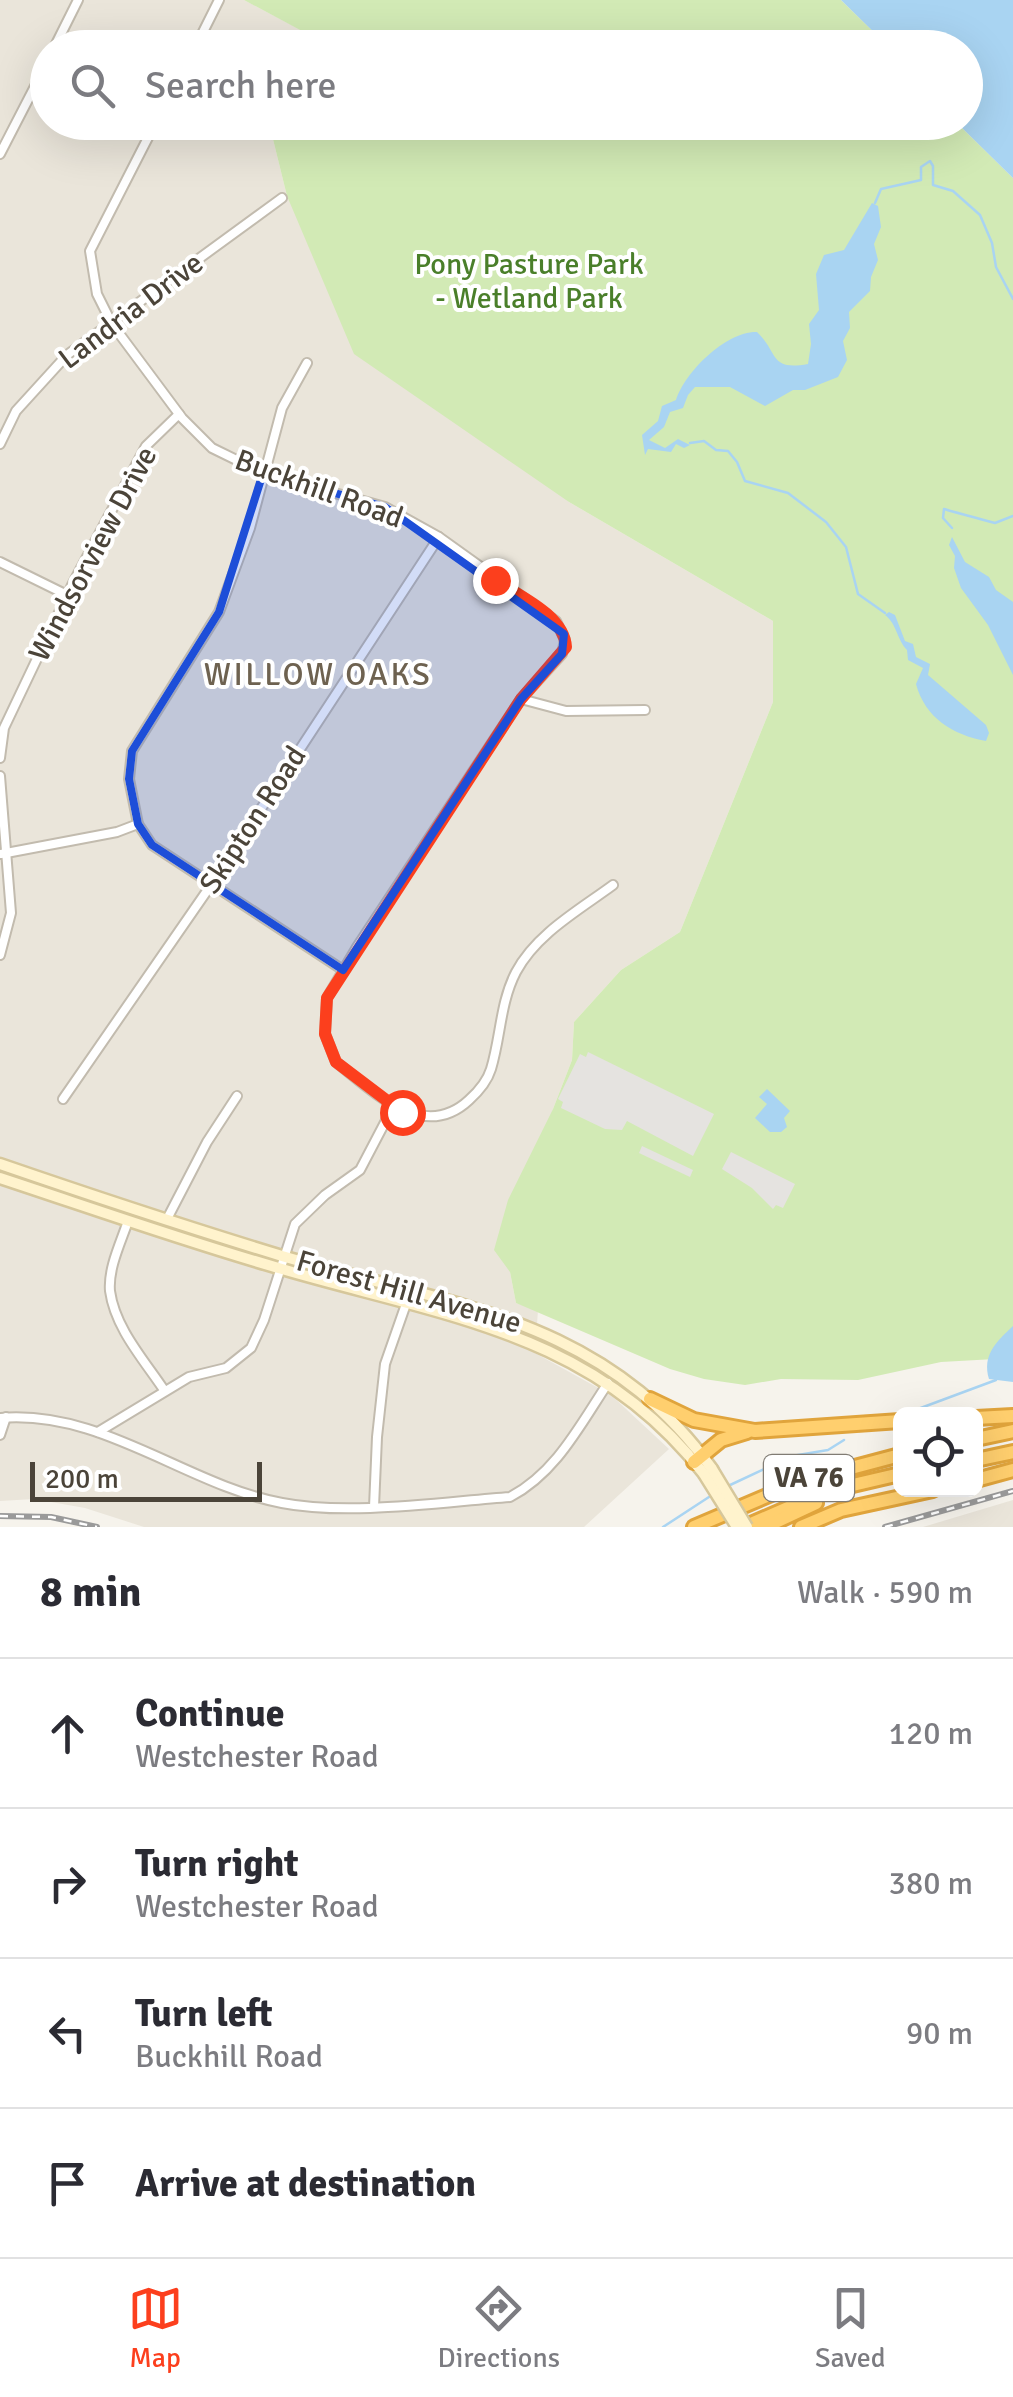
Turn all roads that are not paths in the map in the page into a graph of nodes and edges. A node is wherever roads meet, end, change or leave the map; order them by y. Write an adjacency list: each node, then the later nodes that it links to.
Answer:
1 (78, 0): 3 (street)
2 (219, 0): 4 (street)
3 (63, 30)
4 (204, 30)
5 (30, 96): 7 (street)
6 (147, 140): 9 (street, Buckhill Road)
7 (0, 154)
8 (282, 198): 9 (street, Landria Drive)
9 (112, 324): 11 (street, Buckhill Road); 12 (street, Landria Drive)
10 (307, 364): 13 (street)
11 (179, 414): 13 (street, Buckhill Road); 16 (street, Windsorview Drive)
12 (0, 444)
13 (264, 473): 14 (street, Buckhill Road); 21 (street)
14 (438, 537): 17 (street, Buckhill Road); 23 (street, Skipton Road)
15 (0, 562): 16 (street)
16 (67, 595): 19 (street, Windsorview Drive)
17 (521, 699): 18 (street); 26 (street)
18 (645, 710)
19 (0, 758)
20 (0, 776): 22 (street)
21 (138, 824): 22 (street); 23 (street)
22 (3, 854): 25 (street)
23 (211, 885): 26 (street); 28 (street, Skipton Road)
24 (613, 885): 29 (street)
25 (0, 954)
26 (344, 970): 29 (street)
27 (237, 1096): 32 (street)
28 (62, 1098)
29 (393, 1107): 34 (street)
30 (0, 1164): 32 (main road, Forest Hill Avenue)
31 (0, 1178): 33 (main road, Forest Hill Avenue)
32 (167, 1220): 34 (main road, Forest Hill Avenue)
33 (128, 1221): 35 (main road, Forest Hill Avenue); 38 (street)
34 (283, 1256): 35 (street); 39 (main road, Forest Hill Avenue)
35 (279, 1268): 36 (main road, Forest Hill Avenue); 38 (street)
36 (406, 1304): 37 (main road, Forest Hill Avenue); 59 (street)
37 (608, 1383): 51 (main road, Forest Hill Avenue); 59 (street)
38 (164, 1390): 46 (street)
39 (650, 1399): 44 (highway); 51 (main road, Forest Hill Avenue)
40 (1013, 1416): 42 (highway)
41 (3, 1418): 46 (street); 47 (street)
42 (983, 1418)
43 (893, 1421): 44 (highway)
44 (755, 1431): 51 (highway)
45 (1013, 1431): 48 (highway)
46 (98, 1432): 59 (street)
47 (0, 1436)
48 (983, 1437)
49 (1013, 1452): 52 (highway)
50 (893, 1456): 60 (highway, VA 76)
51 (698, 1458): 54 (main road, Forest Hill Avenue)
52 (983, 1458)
53 (1013, 1470): 56 (highway)
54 (708, 1472): 63 (main road, Forest Hill Avenue, bridge); 64 (main road, Forest Hill Avenue, bridge)
55 (893, 1476): 57 (highway, VA 76)
56 (983, 1478)
57 (854, 1484): 64 (highway, VA 76); 65 (highway)
58 (901, 1497): 66 (highway)
59 (374, 1508)
60 (722, 1515): 61 (highway, VA 76); 62 (highway, VA 76)
61 (694, 1527)
62 (706, 1527)
63 (736, 1527)
64 (746, 1527)
65 (766, 1527)
66 (801, 1527)

